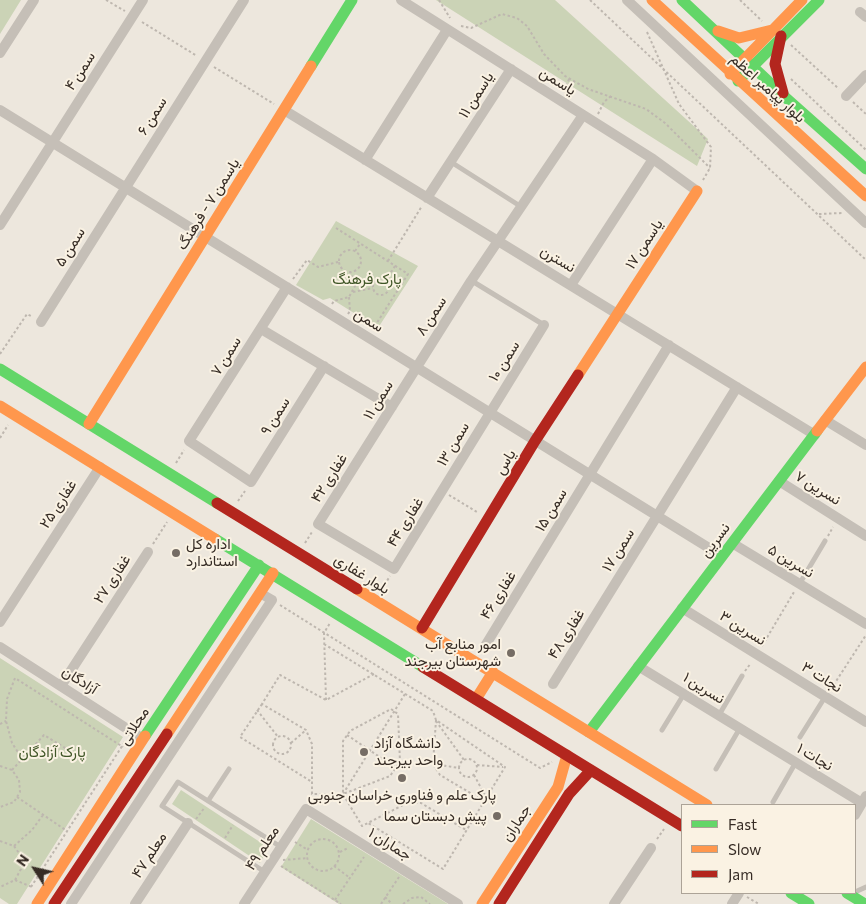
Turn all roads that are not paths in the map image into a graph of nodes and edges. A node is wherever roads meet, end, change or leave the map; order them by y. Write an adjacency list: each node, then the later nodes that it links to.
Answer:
1 (34, 0): 14 (street)
2 (143, 0): 24 (street, سمن ۴)
3 (244, 0): 29 (street, سمن ۶)
4 (352, 0): 22 (main road, یاسمن ۷ - فرهنگ)
5 (401, 0): 12 (street, یاسمن)
6 (626, 0): 34 (street)
7 (652, 0): 18 (main road, بلوار پیامبر اعظم)
8 (682, 0): 11 (main road, بلوار پیامبر اعظم)
9 (802, 0): 13 (main road)
10 (818, 0): 13 (main road)
11 (708, 24): 13 (main road); 15 (main road, بلوار پیامبر اعظم)
12 (450, 26): 16 (street, یاسمن); 26 (street)
13 (777, 33): 15 (main road); 20 (main road)
14 (0, 53)
15 (748, 63): 18 (main road); 20 (main road, بلوار پیامبر اعظم)
16 (511, 69): 23 (street, یاسمن); 27 (street, یاسمن ۱۱)
17 (866, 75): 19 (street)
18 (734, 78): 31 (main road, بلوار پیامبر اعظم)
19 (846, 96)
20 (785, 97): 28 (main road, بلوار پیامبر اعظم)
21 (0, 110): 24 (street, سمن)
22 (284, 110): 26 (street, نسترن); 36 (main road, یاسمن ۷ - فرهنگ)
23 (583, 115): 25 (street, یاسمن); 33 (street, سمن ۸)
24 (52, 142): 29 (street, سمن); 35 (street, سمن ۴)
25 (653, 159): 30 (street, یاسمن); 39 (street)
26 (366, 160): 32 (street, نسترن)
27 (450, 162): 32 (street, یاسمن ۱۱); 33 (lane)
28 (866, 168)
29 (125, 187): 36 (street, سمن); 42 (street, سمن ۵)
30 (697, 191): 41 (main road, یاسمن ۱۷)
31 (866, 196)
32 (427, 198): 37 (street, نسترن)
33 (520, 206): 37 (street, سمن ۸)
34 (866, 223)
35 (0, 225)
36 (206, 237): 40 (street, سمن); 55 (main road, یاسمن ۷ - فرهنگ)
37 (497, 240): 38 (street, سمن ۸); 39 (street, نسترن)
38 (471, 281): 43 (lane); 47 (street, سمن ۸)
39 (571, 285): 41 (street, نسترن)
40 (287, 287): 44 (street, سمن ۷); 47 (street, سمن)
41 (617, 313): 45 (street, نسترن); 57 (main road, یاس)
42 (41, 322)
43 (544, 325): 53 (street, سمن ۱۰)
44 (261, 329): 46 (street); 63 (street, سمن ۷)
45 (669, 345): 50 (street, نسترن); 61 (street, سمن ۱۵)
46 (324, 366): 52 (street); 63 (street, سمن ۹)
47 (416, 367): 52 (street, سمن ۱۱); 53 (street, سمن)
48 (866, 367): 54 (main road, نسرین)
49 (0, 369): 55 (main road, بلوار غفاری)
50 (736, 387): 56 (street, نسترن); 65 (street, سمن ۱۷)
51 (0, 406): 60 (main road)
52 (392, 406): 59 (street, سمن ۱۱)
53 (490, 412): 57 (street, سمن); 64 (street, سمن ۱۳)
54 (826, 420): 56 (main road, نسرین); 58 (street)
55 (89, 424): 81 (main road, بلوار غفاری)
56 (815, 435): 62 (main road, نسرین)
57 (535, 441): 61 (street, سمن); 81 (main road, یاس)
58 (866, 446)
59 (365, 448): 73 (street, غفاری ۴۲)
60 (100, 467): 72 (main road); 79 (street, غفاری ۲۵)
61 (590, 474): 65 (street, سمن); 71 (street, سمن ۱۵)
62 (779, 481): 66 (street, نسرین ۷); 68 (main road, نسرین)
63 (251, 482)
64 (442, 491): 73 (street, غفاری ۴۴)
65 (657, 516): 70 (street, سمن); 77 (street, سمن ۱۷)
66 (866, 536)
67 (825, 541): 75 (lane)
68 (732, 543): 70 (main road, نسرین); 75 (street, نسرین ۵)
69 (148, 552): 93 (street, غفاری ۲۷)
70 (722, 556): 78 (main road, نسرین)
71 (537, 561): 84 (street, غفاری ۴۶)
72 (260, 565): 74 (main road); 104 (main road, محلاتی)
73 (394, 569)
74 (273, 573): 76 (main road, محلاتی); 96 (main road)
75 (799, 584): 80 (street, نسرین ۵)
76 (260, 593): 82 (main road, محلاتی); 83 (street)
77 (604, 600): 92 (street, غفاری ۴۸)
78 (682, 608): 86 (main road, نسرین); 88 (street, نسرین ۳)
79 (0, 622)
80 (866, 624)
81 (422, 628): 87 (main road, بلوار غفاری)
82 (229, 639): 83 (street); 89 (main road, محلاتی)
83 (241, 646): 91 (street)
84 (485, 646)
85 (0, 647): 93 (street, آزادگان)
86 (638, 666): 94 (street, نسرین ۱); 101 (main road, نسرین)
87 (493, 672): 96 (main road); 101 (main road, بلوار غفاری)
88 (787, 674): 95 (street, نجات ۳)
89 (206, 675): 91 (street); 126 (main road, محلاتی)
90 (742, 676): 97 (lane)
91 (216, 682): 127 (street)
92 (553, 684)
93 (61, 686): 104 (street, آزادگان)
94 (684, 694): 97 (street, نسرین ۱); 100 (lane)
95 (825, 697): 98 (street, نجات ۳); 103 (lane)
96 (476, 699): 105 (main road)
97 (719, 716): 99 (street, نسرین ۱)
98 (866, 722)
99 (740, 728): 102 (street, نسرین ۱); 108 (lane)
100 (662, 730)
101 (589, 732): 113 (main road, بلوار غفاری)
102 (753, 736): 106 (street, نجات ۱)
103 (800, 737)
104 (143, 739): 125 (main road, محلاتی)
105 (567, 755): 109 (main road); 114 (main road, جماران)
106 (796, 762): 110 (street, نجات ۱); 112 (lane)
107 (229, 769): 111 (lane)
108 (716, 769)
109 (591, 770): 117 (main road, جماران); 119 (main road)
110 (864, 800): 116 (street)
111 (208, 801): 118 (lane); 120 (lane)
112 (773, 802)
113 (704, 804)
114 (545, 806): 117 (main road); 131 (main road, جماران)
115 (306, 809): 120 (street, معلم ۴۹); 130 (street, جماران ۱)
116 (856, 812)
117 (556, 814): 132 (main road, جماران)
118 (190, 824): 122 (lane); 128 (street, معلم ۴۷)
119 (681, 825)
120 (281, 847): 122 (street, معلم ۴۹)
121 (651, 848): 133 (street)
122 (265, 872): 129 (street, معلم ۴۹)
123 (793, 894): 134 (main road)
124 (852, 894): 135 (main road)
125 (37, 904)
126 (54, 904)
127 (71, 904)
128 (135, 904)
129 (244, 904)
130 (458, 904)
131 (482, 904)
132 (499, 904)
133 (614, 904)
134 (809, 904)
135 (865, 904)

